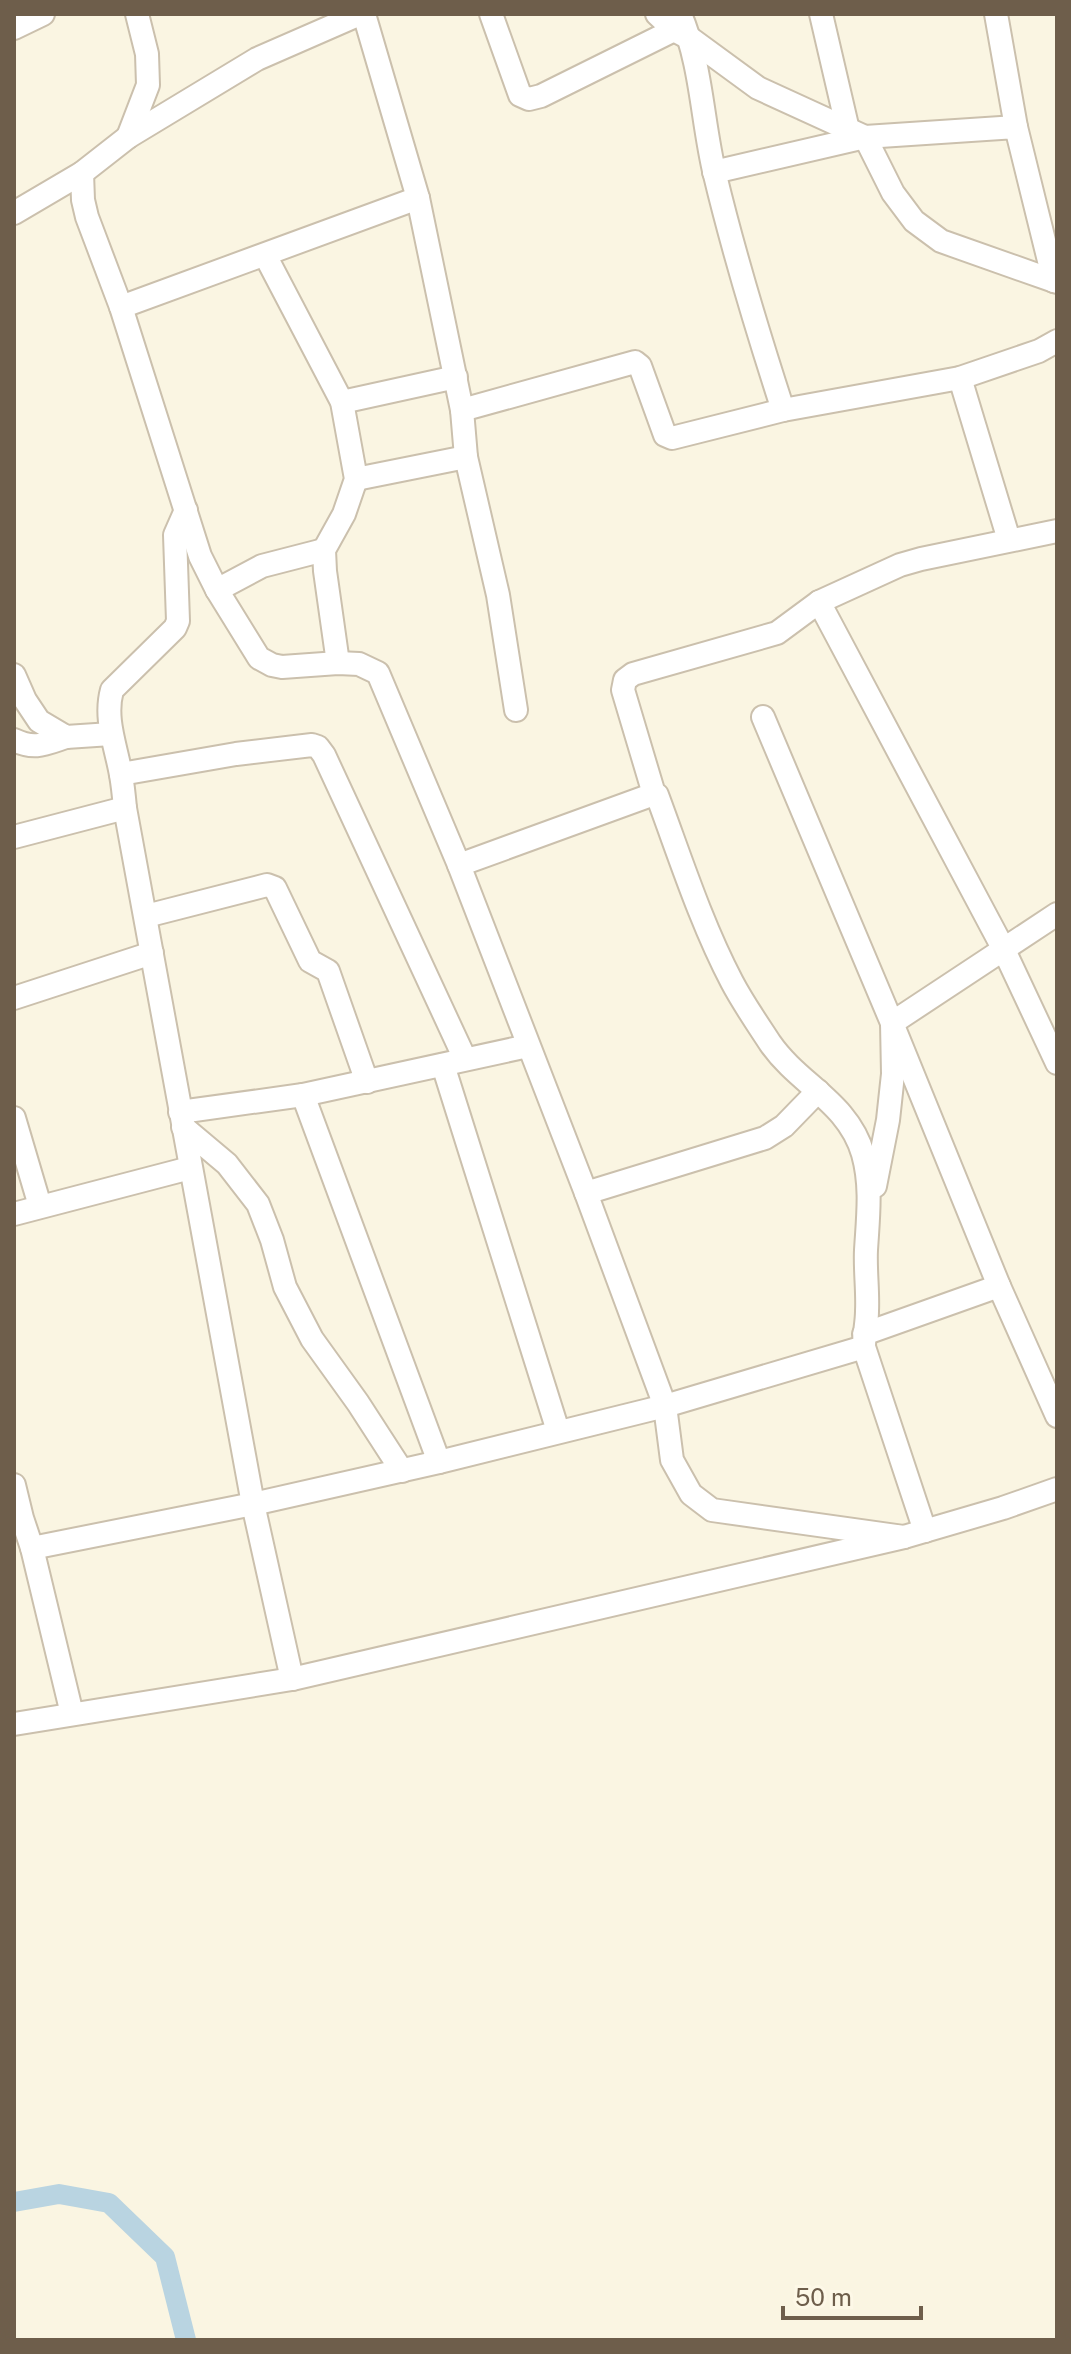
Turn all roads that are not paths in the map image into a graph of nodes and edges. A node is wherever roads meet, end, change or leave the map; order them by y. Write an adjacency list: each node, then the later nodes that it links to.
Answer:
1 (43, 14): 8 (street)
2 (137, 14): 12 (street)
3 (362, 14): 12 (street); 15 (street)
4 (491, 14): 9 (street)
5 (657, 14): 9 (street)
6 (821, 14): 11 (street)
7 (996, 14): 10 (street)
8 (14, 28)
9 (682, 28): 11 (street); 13 (street)
10 (1016, 127): 11 (street); 18 (street)
11 (856, 134): 13 (street); 18 (street)
12 (128, 137): 14 (street)
13 (714, 172): 25 (street)
14 (82, 173): 16 (street); 19 (street)
15 (418, 198): 17 (street); 21 (street)
16 (14, 213)
17 (265, 255): 19 (street); 23 (street)
18 (1055, 282)
19 (121, 307): 28 (street)
20 (1057, 341): 22 (street)
21 (456, 377): 23 (street); 24 (street)
22 (960, 378): 25 (street); 30 (street)
23 (342, 402): 27 (street)
24 (462, 410): 25 (street); 26 (street)
25 (783, 410)
26 (466, 457): 27 (street); 36 (street)
27 (356, 479): 31 (street)
28 (186, 510): 32 (street); 38 (street)
29 (1057, 531): 30 (street)
30 (1009, 540): 33 (street)
31 (324, 550): 32 (street); 34 (street)
32 (217, 590): 34 (street)
33 (819, 602): 42 (street); 48 (street)
34 (338, 663): 45 (street)
35 (14, 675): 39 (street)
36 (516, 710)
37 (763, 717): 51 (street)
38 (111, 734): 39 (street); 41 (street)
39 (66, 737): 40 (street)
40 (14, 740)
41 (121, 774): 43 (street); 53 (street)
42 (654, 794): 45 (street); 57 (street)
43 (125, 808): 44 (street); 47 (street)
44 (14, 837)
45 (459, 865): 52 (street)
46 (1057, 914): 48 (street)
47 (146, 916): 49 (street); 56 (street)
48 (1003, 948): 51 (street); 54 (street)
49 (152, 953): 50 (street); 60 (street)
50 (14, 998)
51 (892, 1023): 64 (street); 66 (street)
52 (528, 1046): 53 (street); 62 (street)
53 (465, 1059): 55 (street)
54 (1057, 1063)
55 (443, 1065): 56 (street); 70 (street)
56 (367, 1082): 58 (street)
57 (818, 1091): 62 (street); 64 (street)
58 (303, 1095): 60 (street); 71 (street)
59 (14, 1118): 63 (street)
60 (181, 1120): 61 (street); 72 (street)
61 (190, 1168): 63 (street); 75 (street)
62 (586, 1193): 68 (street)
63 (40, 1206): 65 (street)
64 (870, 1211): 67 (street)
65 (14, 1214)
66 (999, 1286): 67 (street); 69 (street)
67 (864, 1341): 68 (street); 77 (street)
68 (665, 1406): 70 (street); 77 (street)
69 (1057, 1416)
70 (558, 1431): 71 (street)
71 (439, 1462): 72 (street)
72 (402, 1471): 75 (street)
73 (14, 1485): 76 (street)
74 (1057, 1489): 77 (street)
75 (253, 1504): 78 (street); 79 (street)
76 (18, 1516): 78 (street)
77 (915, 1534): 79 (street)
78 (32, 1548): 80 (street)
79 (292, 1679): 80 (street)
80 (72, 1714): 81 (street)
81 (14, 1724)

